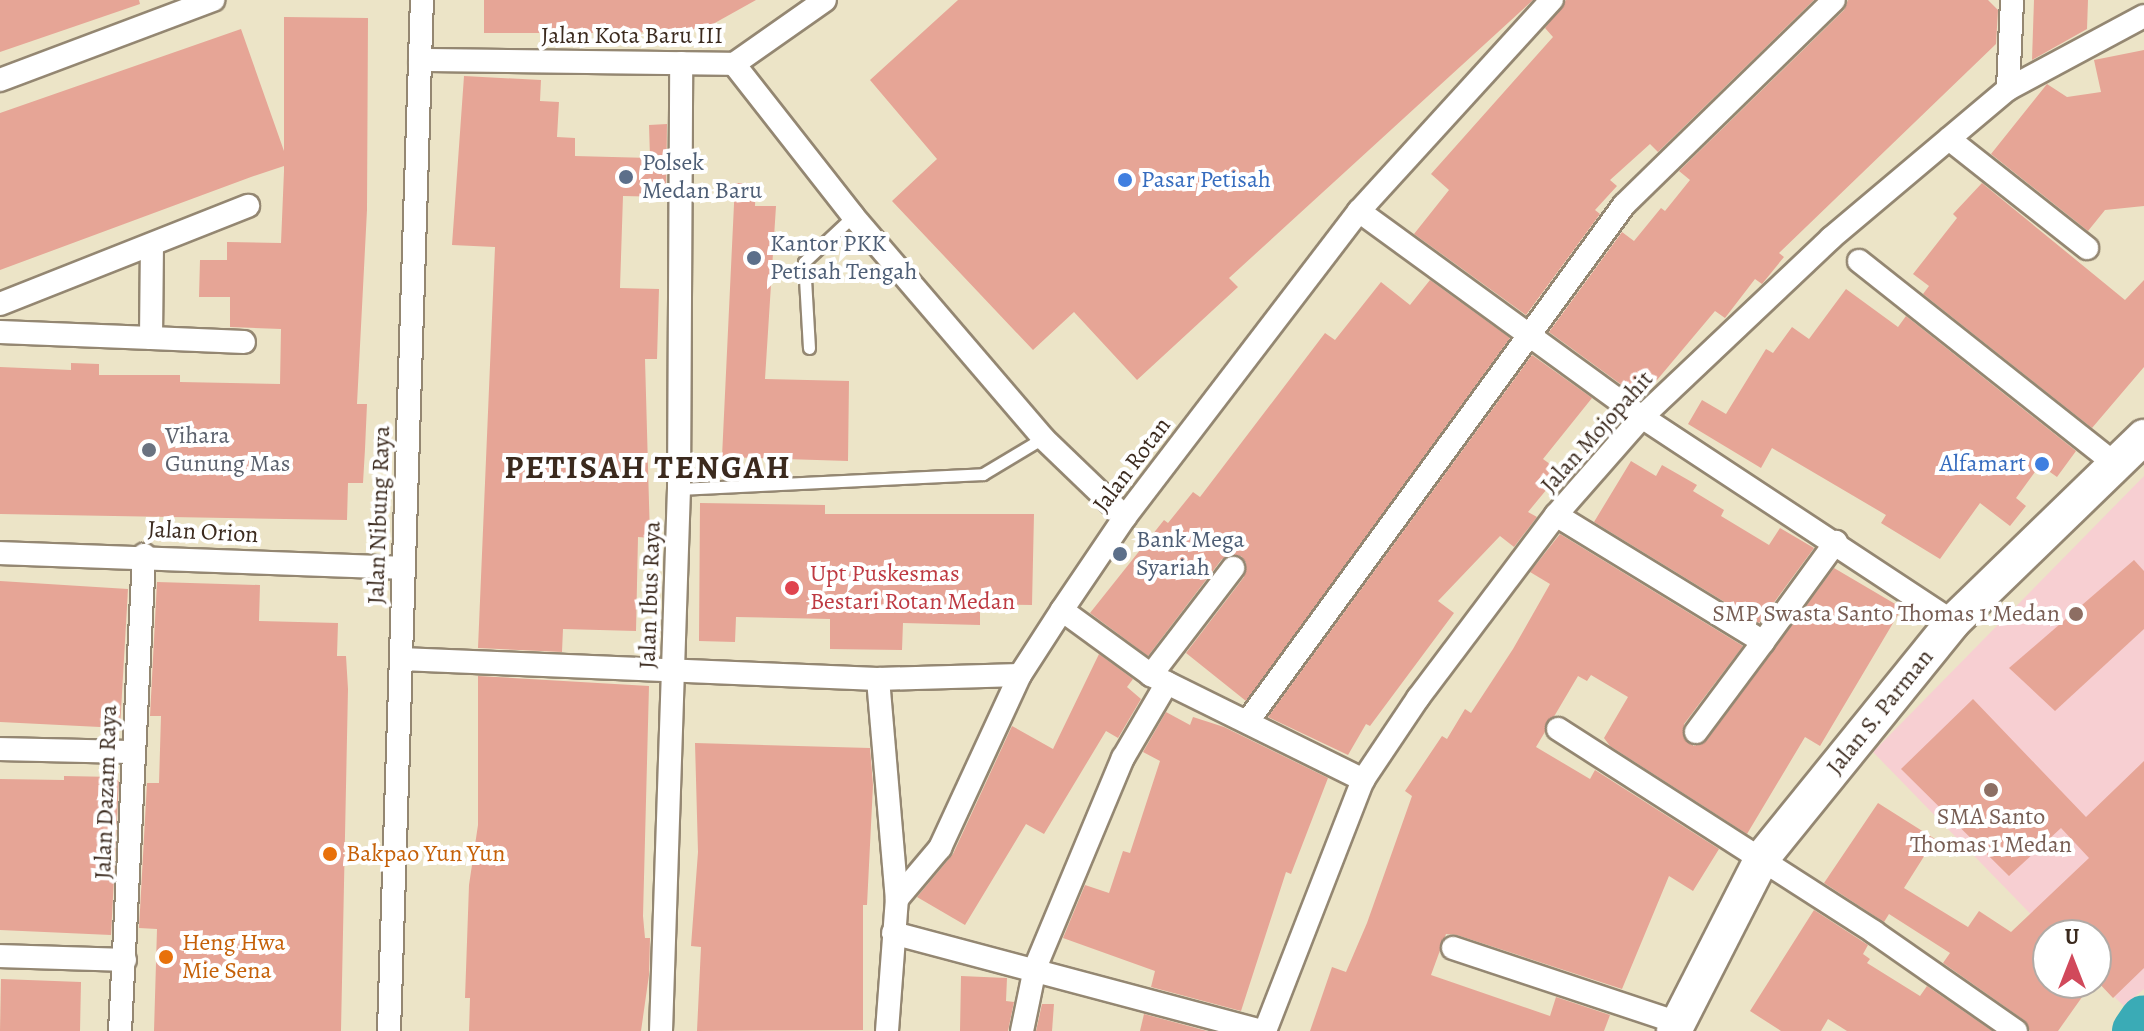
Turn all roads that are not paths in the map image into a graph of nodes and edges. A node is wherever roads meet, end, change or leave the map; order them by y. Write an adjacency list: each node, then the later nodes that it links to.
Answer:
1 (213, 0): 11 (street)
2 (422, 0): 8 (street, Jalan Nibung Raya)
3 (825, 0): 10 (street, Jalan Kota Baru III)
4 (1552, 0): 15 (street, Jalan Rotan)
5 (1834, 0): 22 (street)
6 (2012, 0): 12 (street)
7 (2144, 16): 12 (street, Jalan Mojopahit)
8 (420, 60): 9 (street, Jalan Kota Baru III); 36 (street, Jalan Nibung Raya)
9 (681, 63): 10 (street, Jalan Kota Baru III); 30 (street, Jalan Ibus Raya)
10 (734, 64): 16 (street)
11 (0, 80)
12 (2008, 89): 13 (street, Jalan Mojopahit)
13 (1949, 139): 18 (street); 26 (street, Jalan Mojopahit)
14 (248, 206): 17 (street)
15 (1359, 211): 22 (street); 32 (street, Jalan Rotan)
16 (853, 216): 25 (lane); 28 (street)
17 (152, 245): 20 (street); 23 (street)
18 (2087, 248)
19 (1859, 261): 29 (street)
20 (0, 304)
21 (0, 332): 23 (street)
22 (1525, 335): 26 (street); 46 (street)
23 (151, 338): 24 (street)
24 (244, 342)
25 (809, 348)
26 (1642, 417): 31 (street, Jalan Mojopahit); 33 (street)
27 (2144, 437): 29 (main road, Jalan S. Parman)
28 (1043, 438): 30 (lane); 32 (street)
29 (2115, 464): 39 (main road, Jalan S. Parman)
30 (679, 489): 42 (street, Jalan Ibus Raya)
31 (1556, 515): 40 (street); 51 (street, Jalan Mojopahit)
32 (1125, 517): 38 (street, Jalan Rotan)
33 (1836, 542): 39 (street); 40 (street)
34 (0, 553): 35 (street, Jalan Orion)
35 (144, 555): 36 (street, Jalan Orion); 50 (street, Jalan Dazam Raya)
36 (403, 568): 41 (street, Jalan Nibung Raya)
37 (1233, 568): 45 (street)
38 (1062, 610): 43 (street, Jalan Rotan); 45 (street)
39 (1953, 622): 52 (main road, Jalan S. Parman)
40 (1763, 642): 48 (street)
41 (401, 659): 42 (street); 61 (street, Jalan Nibung Raya)
42 (674, 673): 44 (street); 62 (street, Jalan Ibus Raya)
43 (1020, 675): 44 (street); 53 (street, Jalan Rotan)
44 (878, 679): 53 (street)
45 (1159, 679): 46 (street); 58 (street)
46 (1248, 721): 51 (street)
47 (1558, 729): 52 (street)
48 (1696, 732)
49 (0, 749): 50 (street)
50 (130, 752): 57 (street, Jalan Dazam Raya)
51 (1363, 780): 65 (street, Jalan Mojopahit)
52 (1762, 858): 59 (main road, Jalan S. Parman); 66 (street)
53 (897, 899): 54 (street)
54 (893, 933): 58 (street); 63 (street)
55 (1453, 948): 59 (street)
56 (0, 956): 57 (street)
57 (125, 960): 60 (street, Jalan Dazam Raya)
58 (1035, 968): 64 (street); 65 (street)
59 (1675, 1027)
60 (120, 1031)
61 (389, 1031)
62 (661, 1031)
63 (887, 1031)
64 (1022, 1031)
65 (1263, 1031)
66 (2016, 1031)

